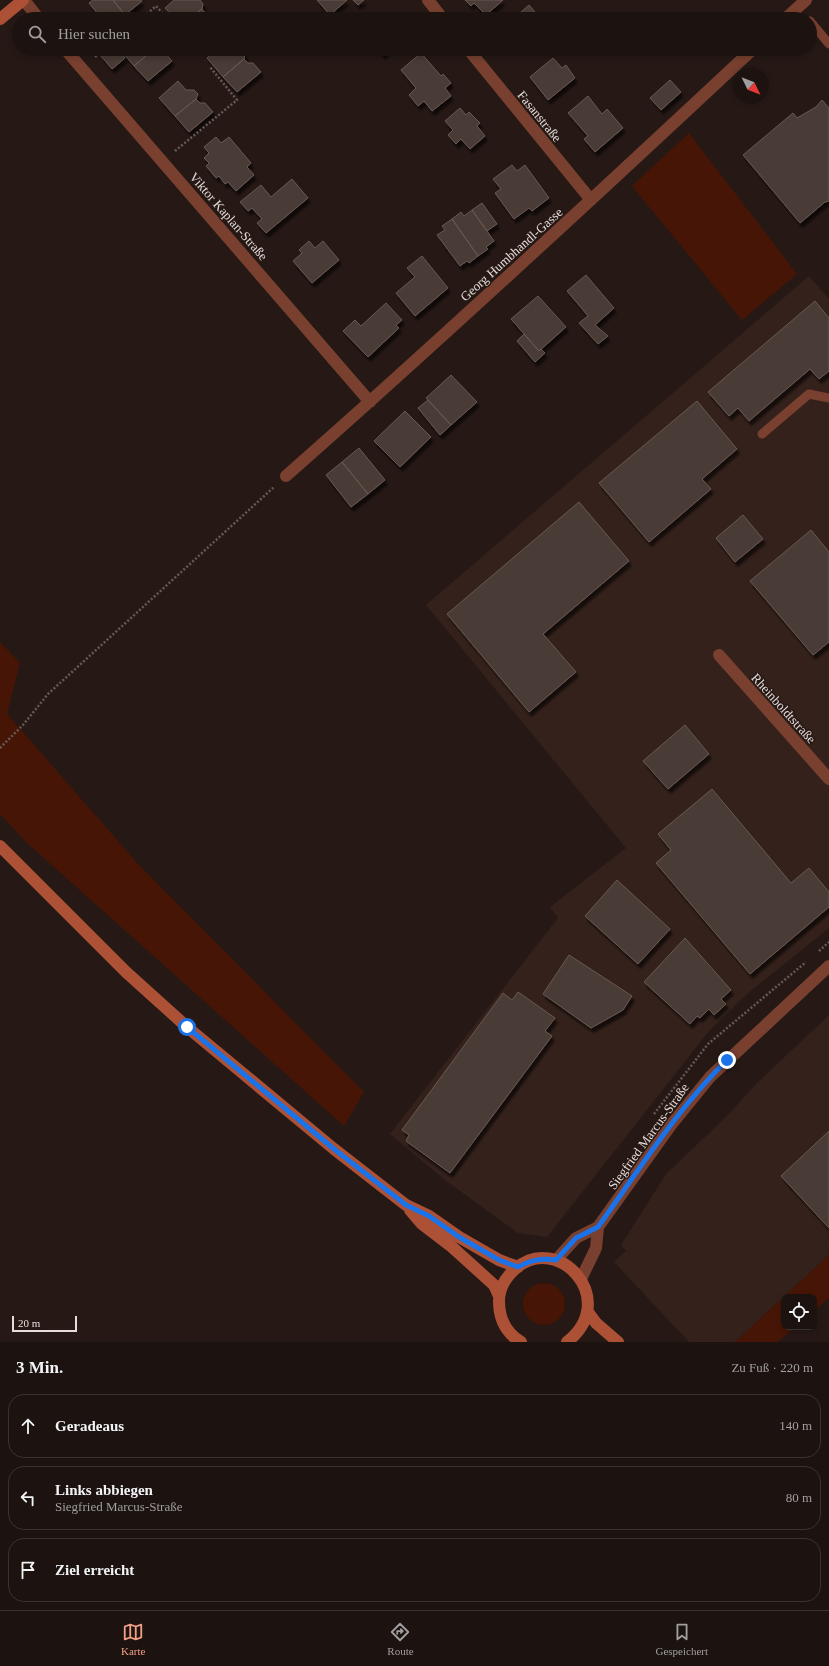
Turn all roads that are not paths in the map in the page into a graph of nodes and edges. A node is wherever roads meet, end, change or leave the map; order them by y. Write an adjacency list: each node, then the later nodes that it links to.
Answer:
1 (23, 0): 4 (street); 8 (main road)
2 (428, 0): 5 (street)
3 (799, 2): 6 (street); 7 (lane)
4 (33, 12)
5 (437, 12)
6 (791, 12)
7 (805, 12)
8 (0, 19)
9 (817, 30): 10 (lane)
10 (829, 44)
11 (71, 56): 16 (street, Viktor Kaplan-Straße)
12 (474, 56): 14 (street, Fasanstraße)
13 (745, 56): 14 (street, Georg Humbhandl-Gasse)
14 (591, 200): 16 (street, Georg Humbhandl-Gasse)
15 (829, 398): 17 (lane)
16 (370, 402): 18 (street, Georg Humbhandl-Gasse)
17 (762, 434)
18 (286, 476)
19 (719, 655): 20 (street, Rheinboldtstraße)
20 (829, 779)
21 (0, 846): 23 (main road)
22 (829, 966): 24 (street, Siegfried Marcus-Straße)
23 (406, 1205): 26 (main road); 28 (main road)
24 (598, 1227): 25 (street, Siegfried Marcus-Straße); 27 (street)
25 (556, 1260): 26 (main road); 27 (main road)
26 (518, 1267): 28 (main road)
27 (581, 1279): 29 (main road)
28 (499, 1296): 30 (main road)
29 (588, 1312): 31 (main road); 32 (main road)
30 (521, 1342)
31 (567, 1342)
32 (618, 1342)

